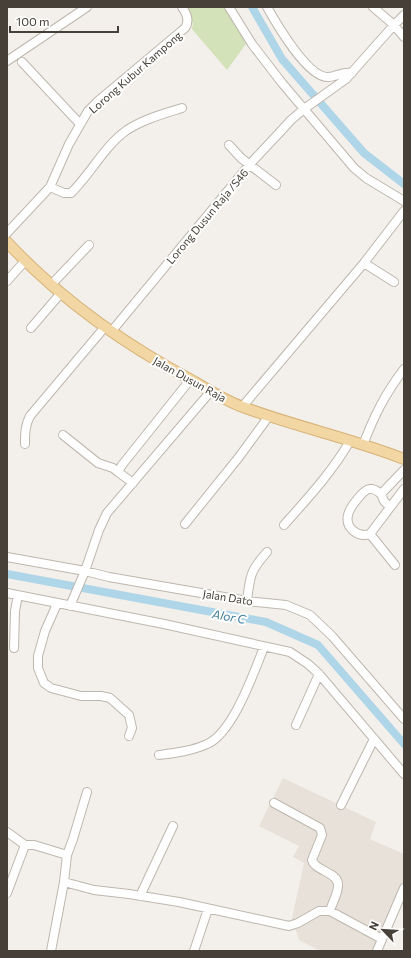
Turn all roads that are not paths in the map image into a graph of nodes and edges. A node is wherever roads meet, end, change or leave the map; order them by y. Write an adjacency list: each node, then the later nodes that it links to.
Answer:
1 (87, 7): 9 (street)
2 (182, 7): 14 (street, Lorong Kubur Kampong)
3 (229, 7): 12 (street)
4 (267, 7): 11 (street)
5 (373, 7): 7 (street)
6 (404, 15): 7 (street, Lorong Dusun Raja /S46)
7 (394, 25): 8 (street); 11 (street, Lorong Dusun Raja /S46)
8 (404, 36)
9 (7, 61)
10 (22, 62): 14 (street)
11 (352, 73): 12 (street, Lorong Dusun Raja /S46)
12 (307, 107): 16 (street, Lorong Dusun Raja /S46); 19 (street)
13 (182, 108): 18 (street)
14 (80, 124): 18 (street, Lorong Kubur Kampong)
15 (229, 144): 16 (street)
16 (250, 164): 17 (street); 31 (street, Lorong Dusun Raja /S46)
17 (276, 185)
18 (50, 187): 21 (street, Lorong Kubur Kampong)
19 (404, 200)
20 (404, 211): 25 (street)
21 (7, 233)
22 (7, 242): 24 (main road, Jalan Dusun Raja)
23 (89, 246): 28 (street)
24 (25, 261): 26 (street); 28 (main road, Jalan Dusun Raja)
25 (364, 263): 27 (street); 35 (street)
26 (7, 282)
27 (394, 282)
28 (51, 285): 29 (main road, Jalan Dusun Raja)
29 (61, 294): 30 (street); 31 (main road, Jalan Dusun Raja)
30 (31, 328)
31 (107, 330): 33 (main road, Jalan Dusun Raja); 39 (street, Lorong Dusun Raja /S46)
32 (404, 369): 40 (street)
33 (190, 380): 34 (main road, Jalan Dusun Raja); 43 (street)
34 (212, 391): 35 (main road, Jalan Dusun Raja); 44 (street)
35 (242, 407): 36 (main road, Jalan Dusun Raja)
36 (269, 416): 38 (main road, Jalan Dusun Raja); 48 (street)
37 (63, 435): 43 (street)
38 (350, 441): 40 (main road, Jalan Dusun Raja); 49 (street)
39 (25, 444)
40 (363, 445): 41 (main road, Jalan Dusun Raja)
41 (404, 459)
42 (404, 470): 46 (street)
43 (118, 472): 44 (street)
44 (133, 483): 54 (street)
45 (404, 489): 47 (street)
46 (381, 494): 47 (street); 50 (street)
47 (390, 507): 50 (street)
48 (185, 524)
49 (284, 525)
50 (370, 534): 53 (street)
51 (266, 552): 57 (street)
52 (7, 557): 54 (street, Jalan Dato)
53 (395, 565)
54 (84, 572): 57 (street, Jalan Dato); 59 (street)
55 (7, 593): 56 (street)
56 (18, 595): 58 (street); 61 (street)
57 (247, 600): 63 (street, Jalan Dato)
58 (57, 604): 59 (street); 65 (street)
59 (71, 604): 60 (street)
60 (264, 647): 62 (street); 67 (street)
61 (14, 648)
62 (319, 674): 64 (street); 66 (street)
63 (404, 719)
64 (296, 725)
65 (129, 736)
66 (374, 739): 68 (street); 71 (street)
67 (159, 755)
68 (404, 774)
69 (87, 792): 75 (street)
70 (274, 803): 81 (street)
71 (341, 805)
72 (173, 826): 79 (street)
73 (7, 832): 74 (street)
74 (26, 845): 75 (street); 78 (street)
75 (67, 855): 76 (street)
76 (64, 882): 79 (street); 83 (street)
77 (404, 888): 82 (street)
78 (7, 893)
79 (140, 896): 80 (street)
80 (208, 909): 81 (street); 84 (street)
81 (330, 911): 82 (street)
82 (382, 939): 85 (street)
83 (51, 951)
84 (194, 951)
85 (377, 951)

